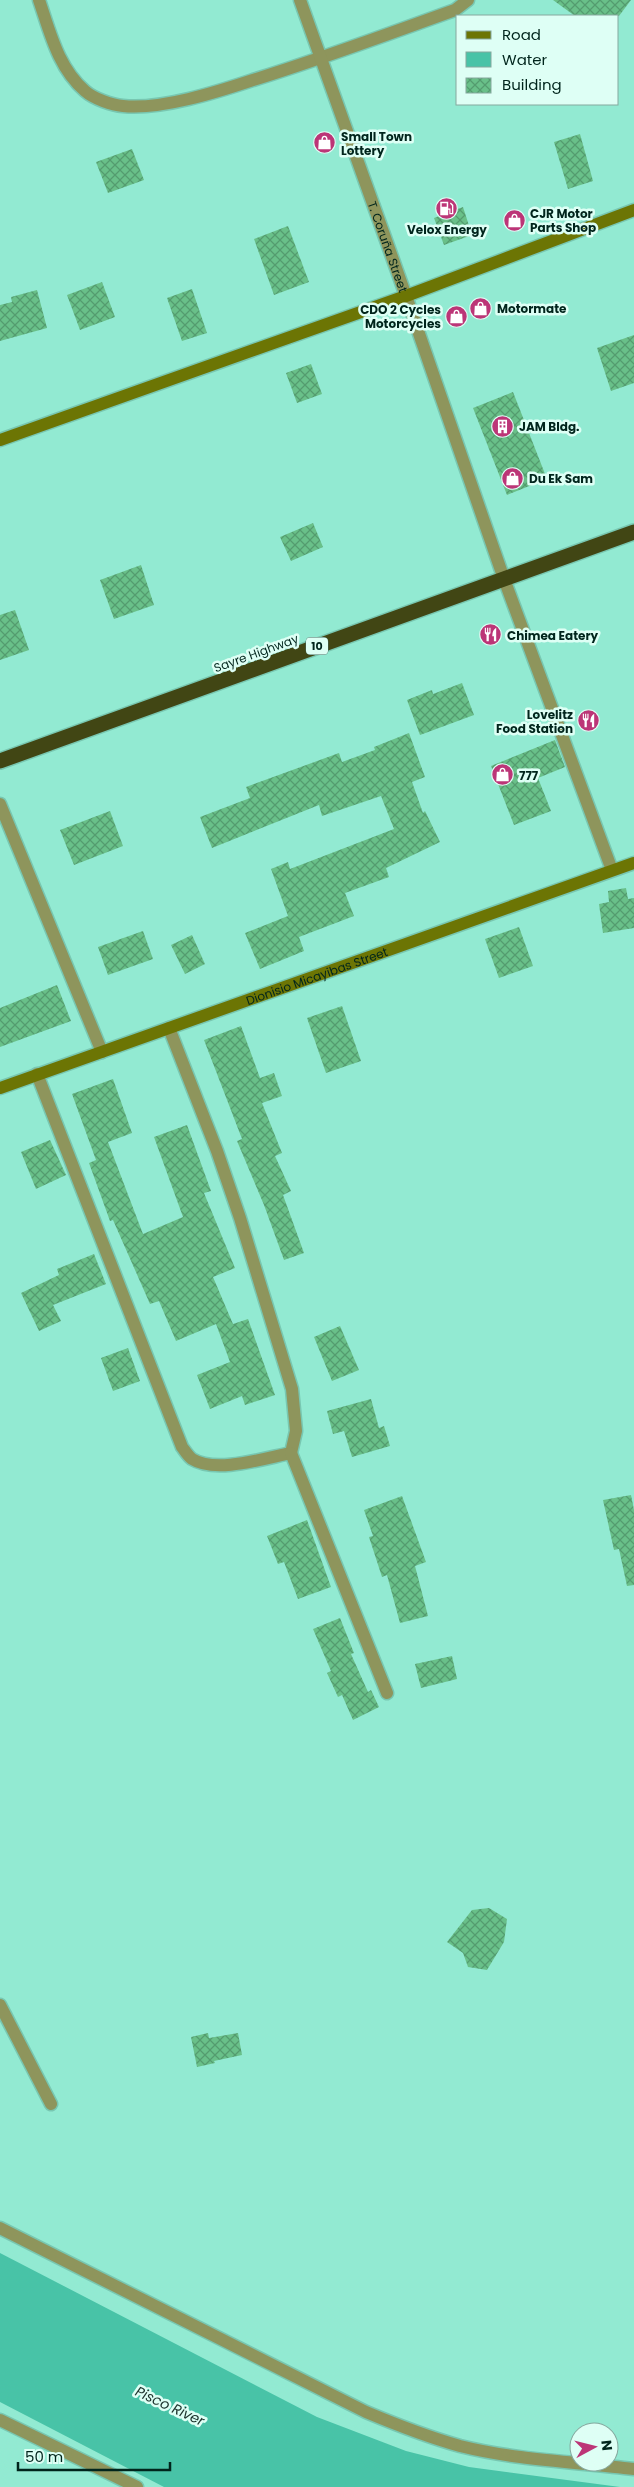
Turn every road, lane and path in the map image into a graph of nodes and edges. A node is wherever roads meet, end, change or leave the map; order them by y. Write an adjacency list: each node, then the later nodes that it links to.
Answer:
1 (39, 0): 4 (street)
2 (300, 0): 4 (street, T. Coruña Street)
3 (468, 0): 4 (street)
4 (320, 59): 6 (street, T. Coruña Street)
5 (634, 210): 6 (street)
6 (406, 296): 7 (street); 9 (street, T. Coruña Street)
7 (0, 440)
8 (634, 532): 9 (highway, Sayre Highway / 10)
9 (504, 579): 10 (highway, Sayre Highway / 10); 13 (street, T. Coruña Street)
10 (0, 761)
11 (0, 804): 15 (street)
12 (634, 863): 13 (street, Dionisio Micayibas Street)
13 (612, 870): 14 (street, Dionisio Micayibas Street)
14 (169, 1028): 15 (street, Dionisio Micayibas Street); 18 (street)
15 (102, 1052): 16 (street, Dionisio Micayibas Street)
16 (37, 1074): 17 (street, Dionisio Micayibas Street); 18 (street)
17 (0, 1088)
18 (291, 1453): 19 (street)
19 (387, 1693)
20 (0, 2005): 21 (street)
21 (51, 2104)
22 (0, 2228): 24 (street)
23 (0, 2420): 25 (street)
24 (634, 2469)
25 (137, 2487)

